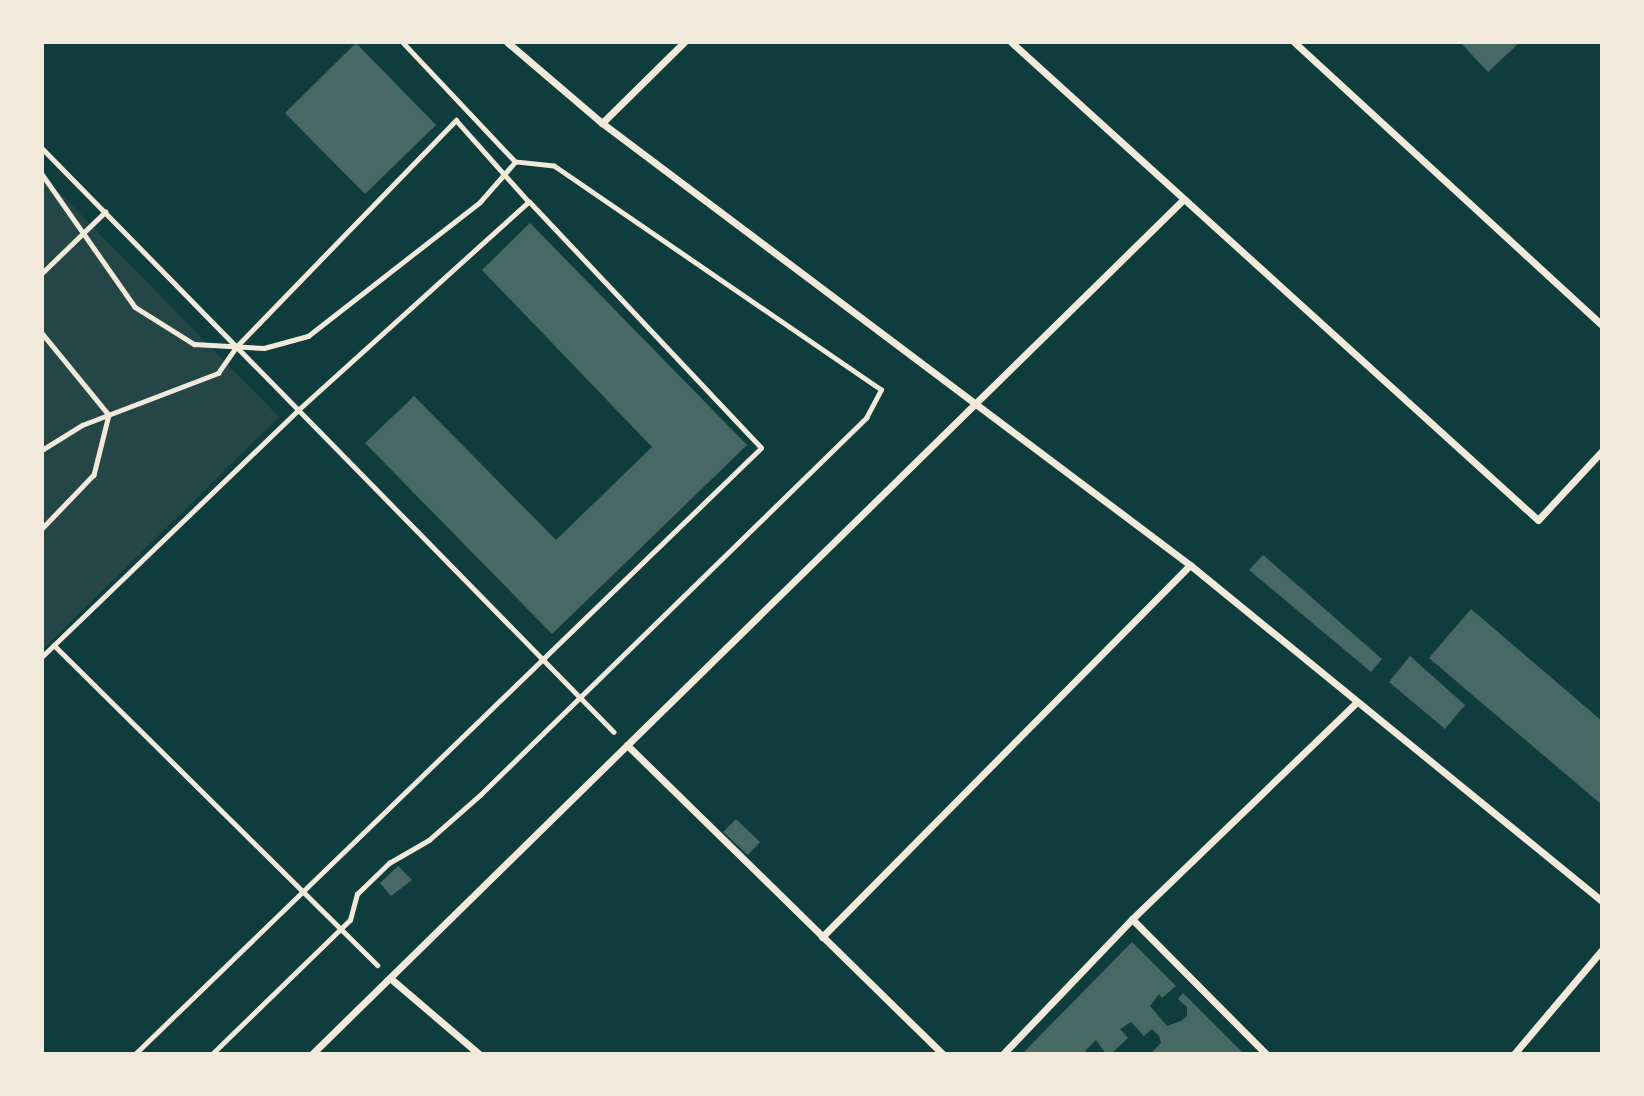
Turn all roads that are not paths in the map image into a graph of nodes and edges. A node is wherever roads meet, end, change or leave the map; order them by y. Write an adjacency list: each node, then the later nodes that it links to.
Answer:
1 (507, 42): 5 (street)
2 (684, 42): 5 (street)
3 (1011, 42): 6 (street)
4 (1294, 42): 7 (street)
5 (602, 123): 8 (street)
6 (1184, 199): 8 (street); 9 (street)
7 (1602, 325)
8 (974, 404): 10 (street); 12 (street)
9 (1602, 451)
10 (1190, 565): 11 (street); 15 (street)
11 (1355, 704): 13 (street); 14 (street)
12 (627, 745): 15 (street); 17 (street)
13 (1602, 901)
14 (1132, 919): 21 (street); 22 (street)
15 (822, 937): 20 (street)
16 (1602, 950): 23 (street)
17 (390, 978): 18 (street); 19 (street)
18 (312, 1054)
19 (479, 1054)
20 (942, 1054)
21 (1003, 1054)
22 (1266, 1054)
23 (1514, 1054)

